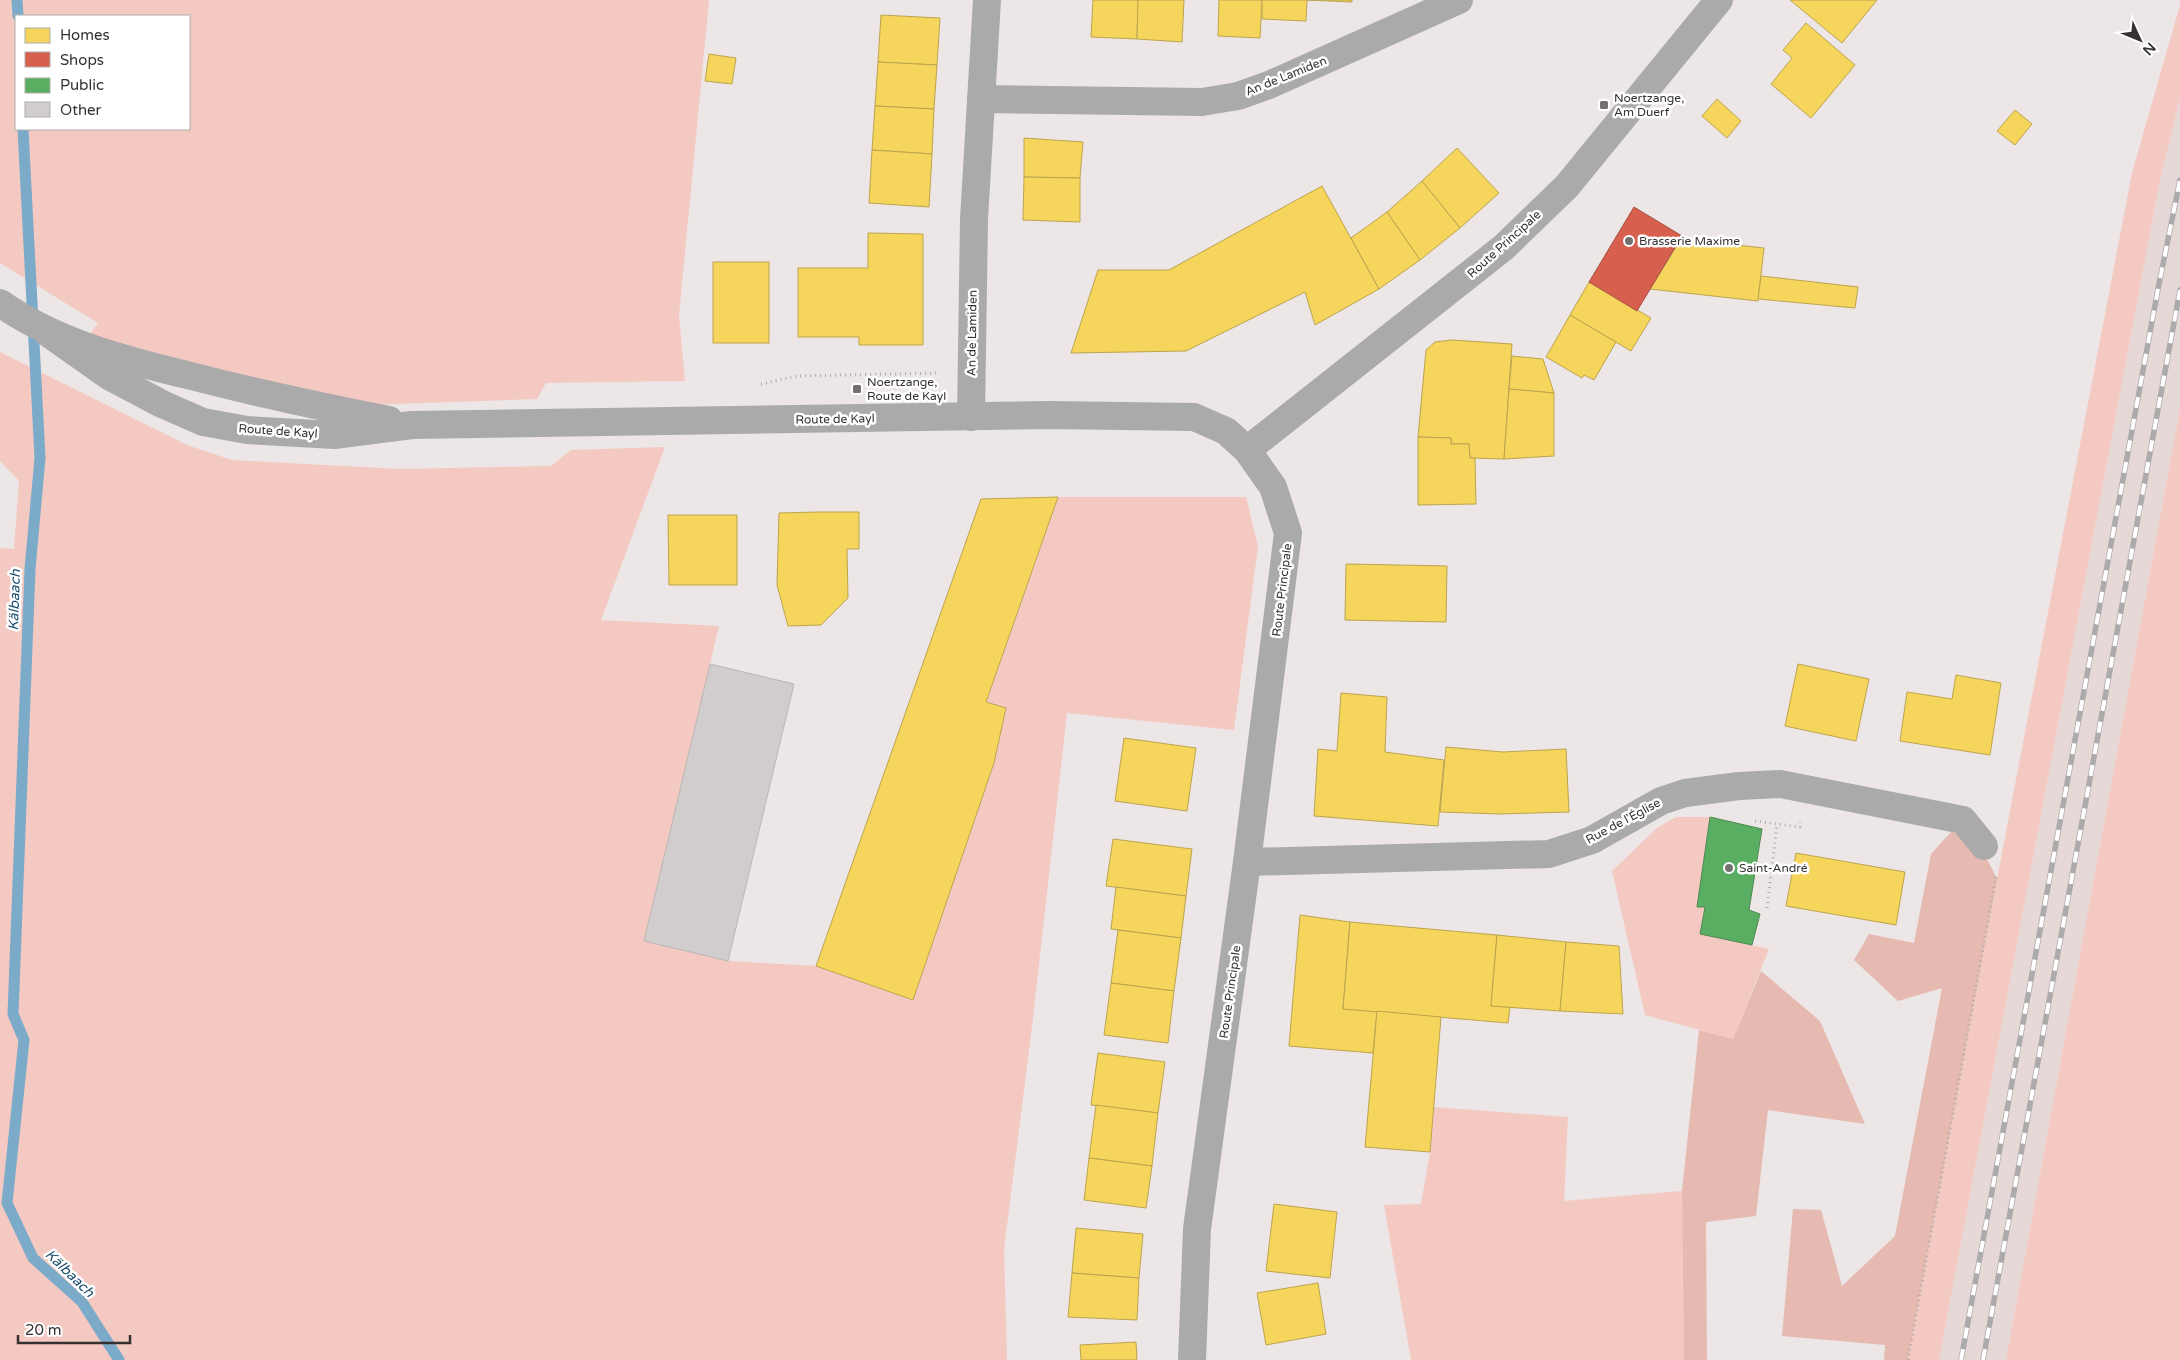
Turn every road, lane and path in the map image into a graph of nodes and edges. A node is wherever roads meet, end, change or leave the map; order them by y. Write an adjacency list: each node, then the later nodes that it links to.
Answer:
1 (987, 0): 4 (main road, An de Lamiden)
2 (1459, 0): 4 (main road, An de Lamiden)
3 (1708, 3): 11 (main road, Route Principale)
4 (980, 99): 7 (main road, An de Lamiden)
5 (0, 303): 6 (main road, Route de Kayl)
6 (44, 330): 10 (main road, Route de Kayl); 10 (main road, Route de Kayl)
7 (972, 372): 8 (path); 9 (main road, An de Lamiden)
8 (755, 384)
9 (972, 417): 10 (main road, Route de Kayl); 11 (main road, Route de Kayl)
10 (412, 425)
11 (1247, 450): 16 (main road, Route Principale)
12 (1753, 821): 13 (path)
13 (1777, 825): 14 (path); 17 (path)
14 (1800, 827)
15 (1984, 846): 16 (main road, Rue de l'Église); 19 (path)
16 (1247, 862): 18 (main road, Route Principale)
17 (1767, 908)
18 (1192, 1360)
19 (1908, 1360)

